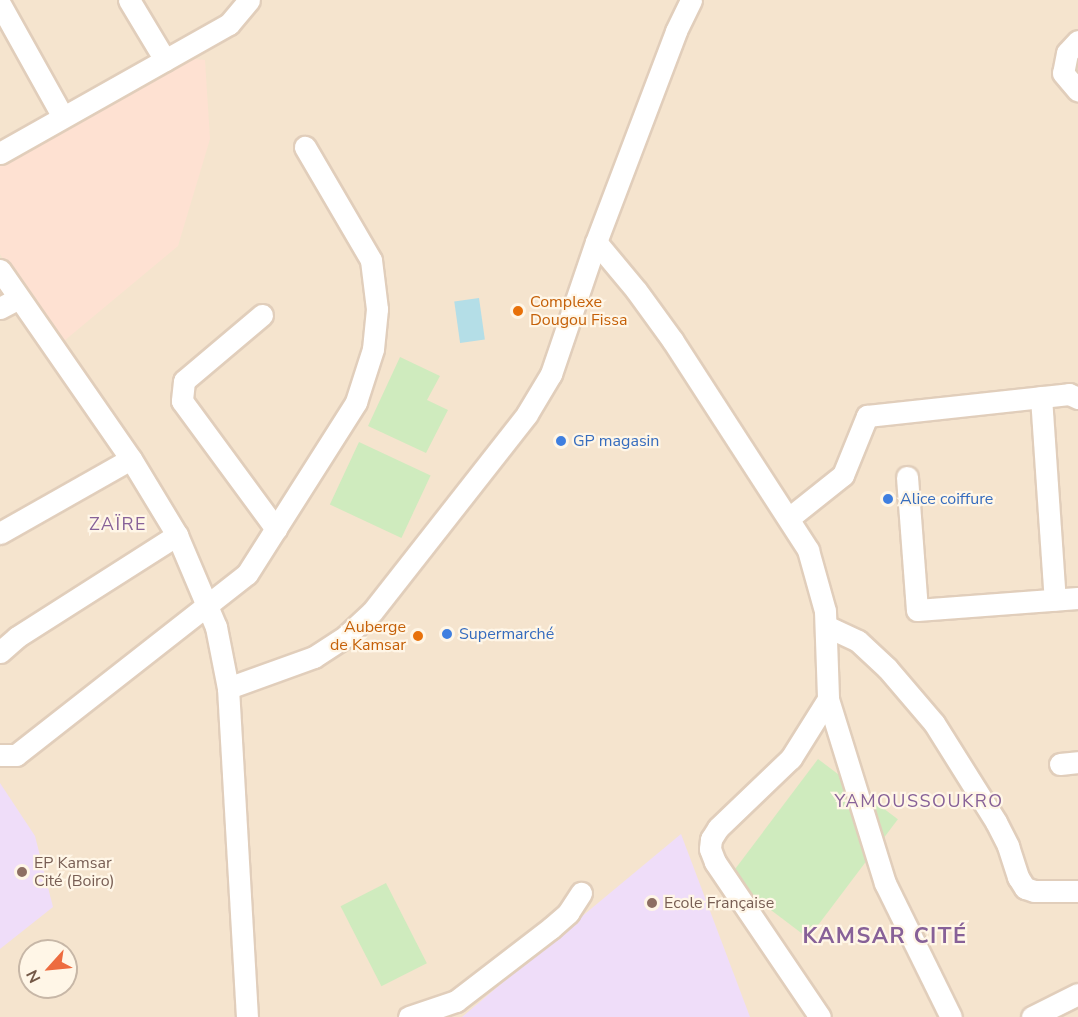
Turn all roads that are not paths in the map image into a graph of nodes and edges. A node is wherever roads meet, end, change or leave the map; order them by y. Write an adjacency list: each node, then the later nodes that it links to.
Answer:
1 (129, 0): 6 (street)
2 (249, 0): 6 (street)
3 (691, 0): 11 (street)
4 (0, 4): 8 (street)
5 (1078, 41): 7 (street)
6 (165, 60): 8 (street)
7 (1078, 91)
8 (63, 117): 10 (street)
9 (305, 147): 20 (street)
10 (0, 153)
11 (596, 242): 19 (street); 28 (street)
12 (0, 270): 13 (street)
13 (9, 303): 17 (street)
14 (262, 315): 20 (street)
15 (1041, 397): 16 (street); 19 (street); 24 (street)
16 (1078, 398)
17 (131, 459): 21 (street); 22 (street)
18 (907, 477): 24 (street)
19 (789, 518): 26 (street)
20 (276, 529): 25 (street)
21 (0, 533)
22 (177, 535): 25 (street); 27 (street)
23 (1078, 598): 24 (street)
24 (1055, 600)
25 (209, 606): 28 (street); 30 (street)
26 (826, 626): 29 (street); 31 (street)
27 (0, 652)
28 (228, 688): 34 (street)
29 (828, 699): 36 (street); 37 (street)
30 (0, 755)
31 (1078, 891)
32 (581, 893): 35 (street)
33 (1078, 994): 38 (street)
34 (247, 1017)
35 (409, 1017)
36 (820, 1017)
37 (951, 1017)
38 (1032, 1017)

